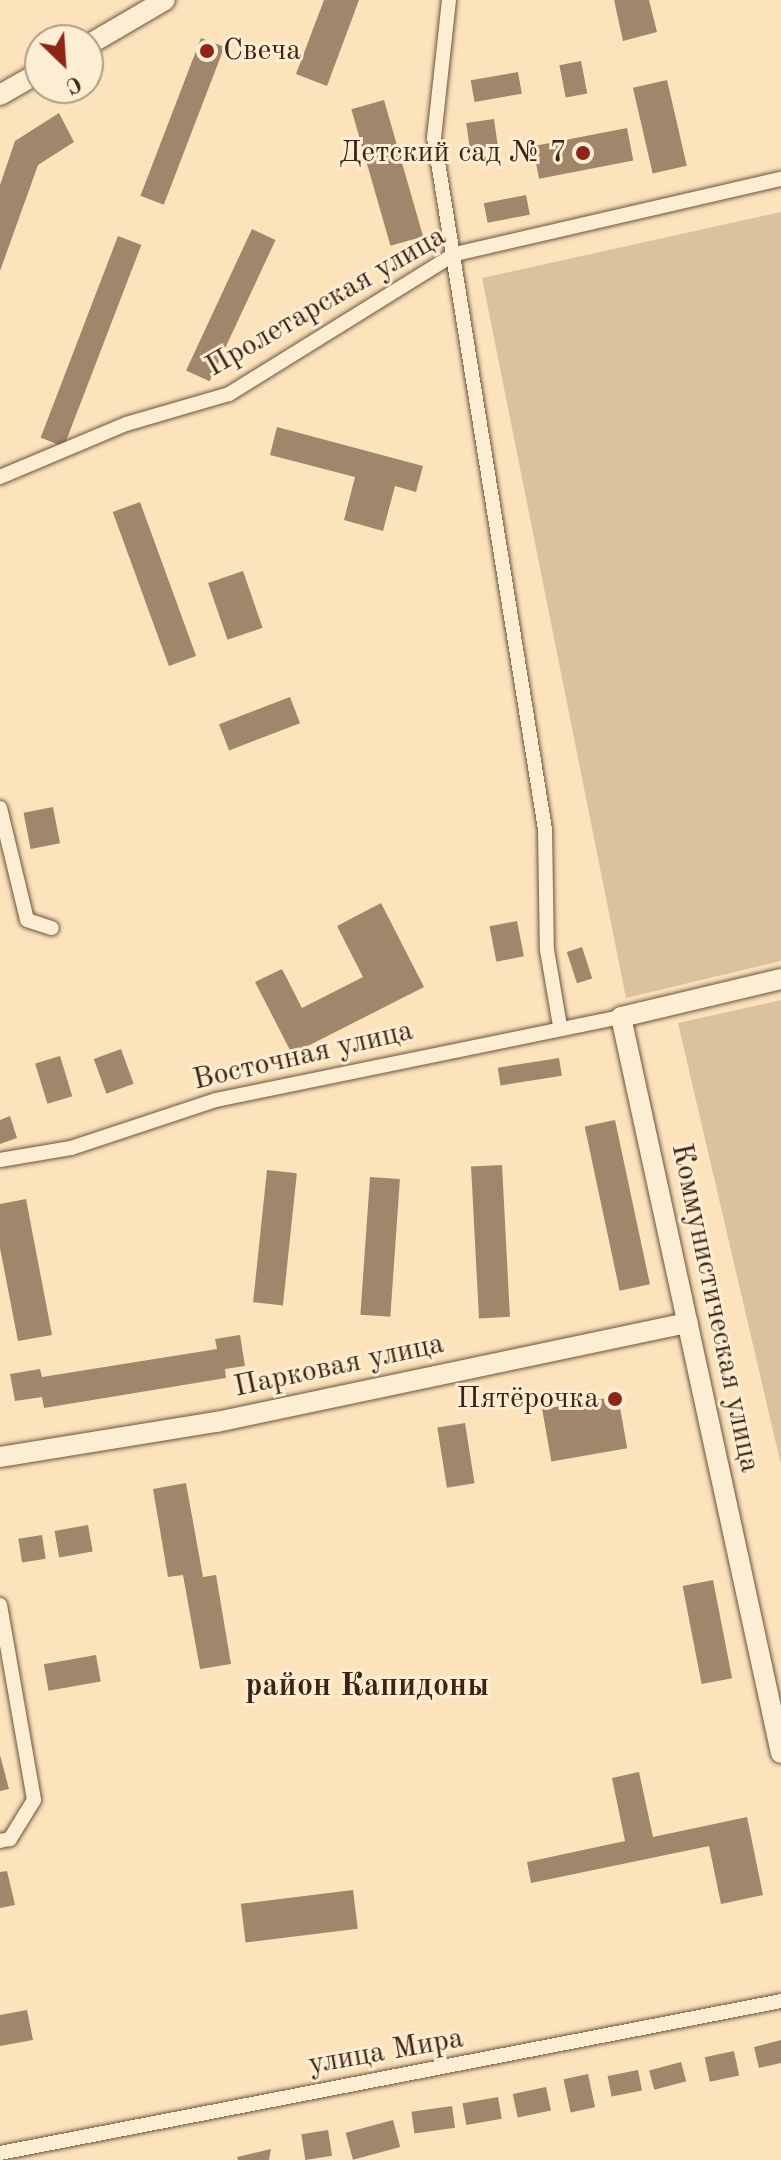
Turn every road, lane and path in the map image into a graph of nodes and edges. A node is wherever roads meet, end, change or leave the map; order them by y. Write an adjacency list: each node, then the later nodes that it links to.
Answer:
1 (165, 0): 3 (street)
2 (449, 0): 7 (street)
3 (104, 36)
4 (24, 81): 5 (street)
5 (0, 95)
6 (781, 179): 7 (street, Пролетарская улица)
7 (455, 254): 8 (street, Пролетарская улица); 13 (street)
8 (0, 477)
9 (0, 808): 10 (street)
10 (52, 928)
11 (781, 979): 12 (street)
12 (621, 1017): 13 (street, Восточная улица); 15 (street, Коммунистическая улица)
13 (560, 1026): 14 (street, Восточная улица)
14 (0, 1160)
15 (688, 1323): 16 (street, Парковая улица); 18 (street, Коммунистическая улица)
16 (0, 1457)
17 (0, 1607): 20 (street)
18 (776, 1710): 19 (street, Коммунистическая улица)
19 (781, 1753)
20 (5, 1840)
21 (781, 2001): 22 (street, улица Мира)
22 (0, 2153)

